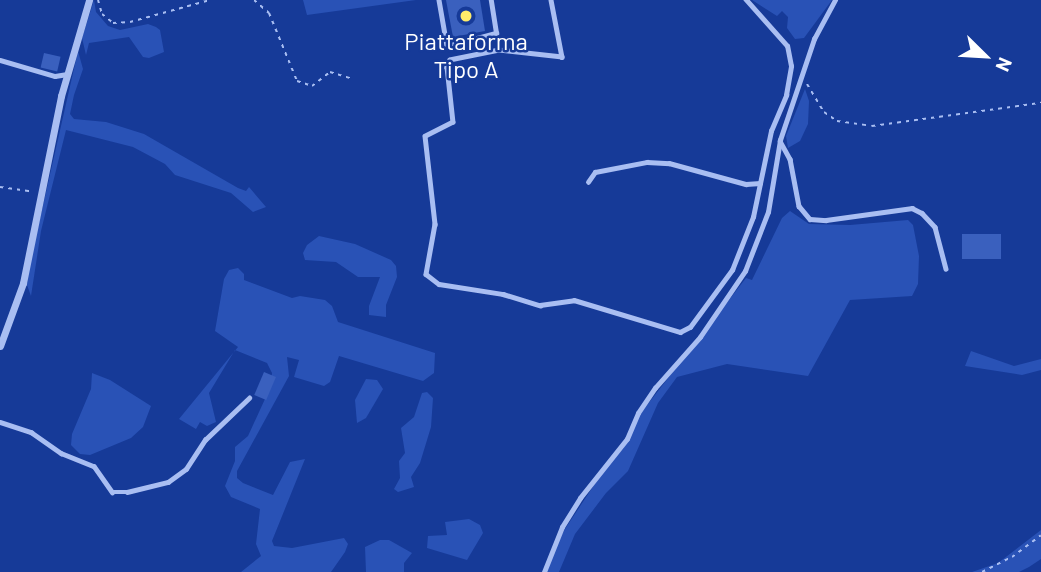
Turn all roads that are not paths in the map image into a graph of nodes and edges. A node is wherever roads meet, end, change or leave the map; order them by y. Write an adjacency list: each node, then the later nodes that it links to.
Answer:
1 (89, 0): 8 (street)
2 (439, 0): 3 (lane)
3 (491, 0)
4 (551, 0): 11 (lane)
5 (746, 0): 11 (lane)
6 (835, 0): 9 (lane)
7 (0, 60): 8 (lane)
8 (68, 74): 13 (street)
9 (780, 140): 12 (lane); 16 (lane)
10 (588, 182): 11 (lane)
11 (760, 183)
12 (946, 269)
13 (0, 346)
14 (249, 398): 15 (lane)
15 (0, 422)
16 (544, 572)

